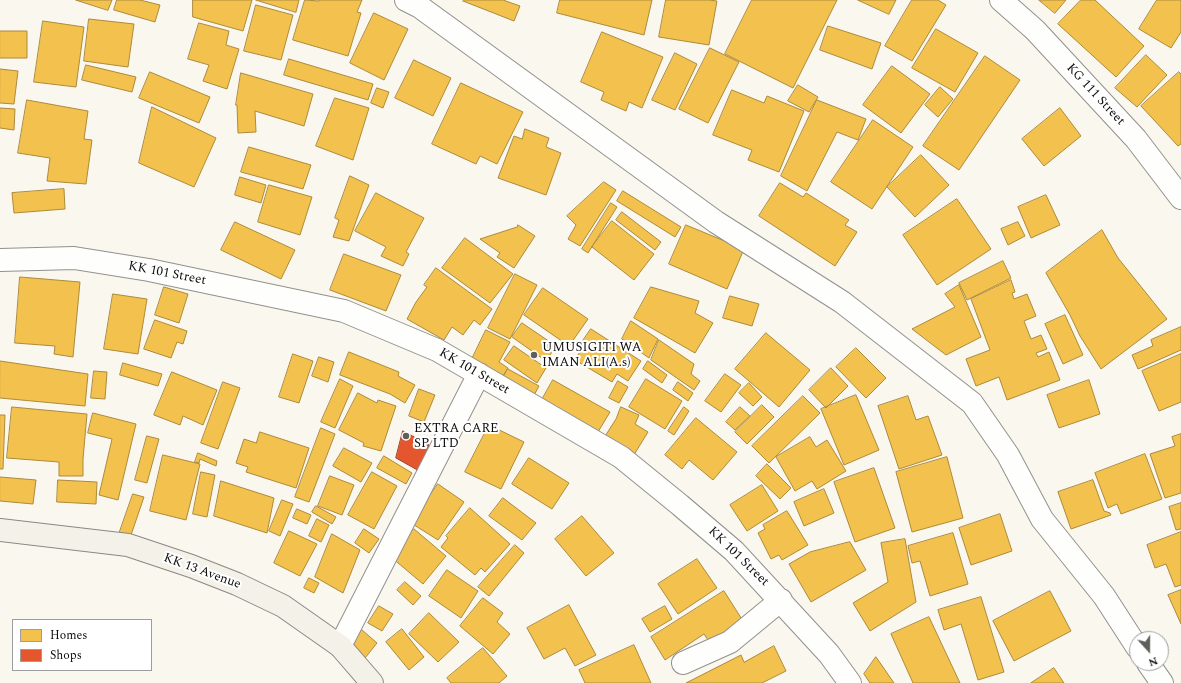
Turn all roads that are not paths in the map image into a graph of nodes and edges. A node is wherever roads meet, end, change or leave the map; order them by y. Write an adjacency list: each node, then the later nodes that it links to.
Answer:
1 (406, 0): 8 (street)
2 (1001, 0): 3 (street, KG 111 Street)
3 (1181, 198)
4 (0, 260): 5 (street, KK 101 Street)
5 (479, 374): 7 (street, KK 101 Street); 9 (street)
6 (0, 530): 9 (main road, KK 13 Avenue)
7 (780, 600): 10 (street); 13 (street, KK 101 Street)
8 (1129, 635)
9 (340, 646): 12 (main road, KK 13 Avenue)
10 (683, 663)
11 (1154, 671): 14 (street)
12 (372, 683)
13 (850, 683)
14 (1162, 683)

